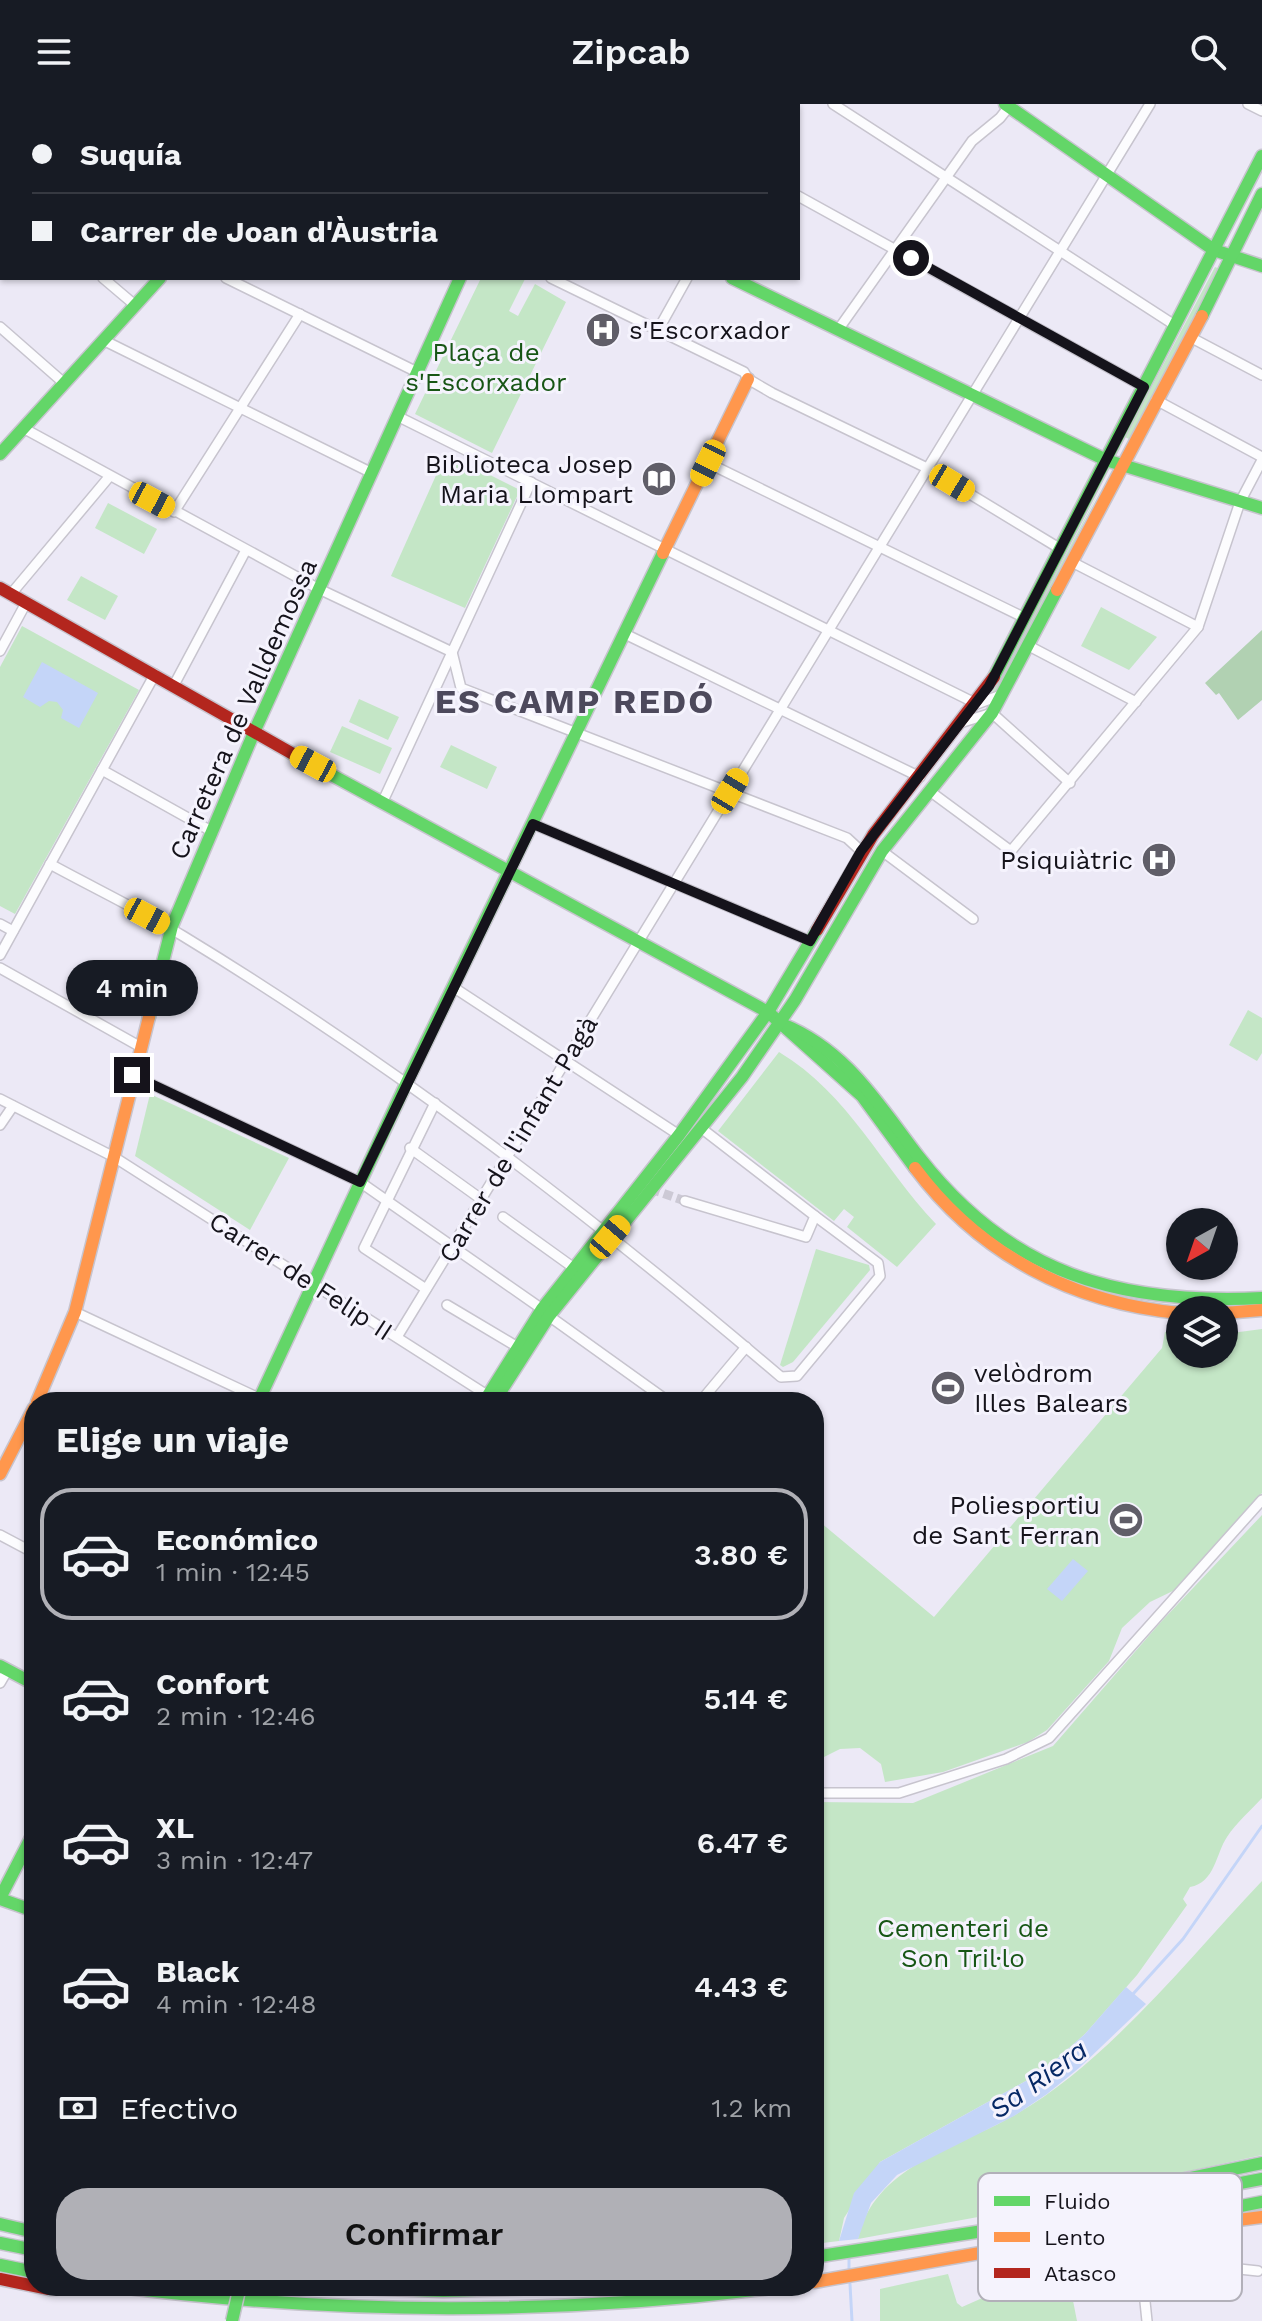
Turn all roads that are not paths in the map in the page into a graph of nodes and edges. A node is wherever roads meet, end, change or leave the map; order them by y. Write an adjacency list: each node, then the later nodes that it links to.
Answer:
1 (833, 104): 8 (street)
2 (1150, 104): 7 (street, Carrer de l'infant Pagà)
3 (1248, 104): 5 (street)
4 (1008, 105): 7 (main road); 8 (street)
5 (1262, 111)
6 (1262, 156): 12 (main road)
7 (1106, 176): 12 (main road); 13 (street, Carrer de l'infant Pagà)
8 (948, 179): 11 (street); 13 (street)
9 (1262, 194): 14 (main road)
10 (800, 197): 11 (street)
11 (896, 250): 25 (street); 29 (street)
12 (1214, 250): 14 (main road); 26 (main road)
13 (1060, 251): 25 (street, Carrer de l'infant Pagà); 26 (street)
14 (1233, 257): 15 (main road); 30 (main road)
15 (1262, 266)
16 (105, 280): 23 (street)
17 (158, 280): 23 (main road)
18 (230, 280): 24 (street)
19 (459, 280): 32 (main road, Carretera de Valldemossa)
20 (555, 280): 28 (street)
21 (686, 280): 28 (street)
22 (736, 280): 29 (main road)
23 (136, 306): 31 (main road)
24 (300, 314): 32 (street); 39 (street)
25 (1019, 318): 36 (street); 37 (street, Carrer de l'infant Pagà)
26 (1176, 326): 36 (main road)
27 (0, 327): 35 (street)
28 (658, 330): 34 (street)
29 (838, 330): 37 (main road)
30 (1190, 337): 33 (street); 38 (main road)
31 (105, 341): 35 (main road); 39 (street)
32 (417, 372): 40 (main road, Carretera de Valldemossa)
33 (1262, 375)
34 (748, 379): 45 (main road); 47 (street)
35 (65, 384): 41 (main road)
36 (1144, 387): 44 (main road)
37 (972, 395): 44 (main road); 47 (street, Carrer de l'infant Pagà)
38 (1156, 400): 43 (street); 46 (main road)
39 (241, 408): 48 (street); 53 (street)
40 (397, 416): 48 (main road, Carretera de Valldemossa); 50 (street)
41 (23, 428): 42 (main road); 49 (street)
42 (0, 454)
43 (1262, 458): 51 (street)
44 (1106, 460): 46 (main road); 55 (main road)
45 (708, 463): 54 (street); 56 (main road)
46 (1122, 466): 51 (main road); 58 (main road)
47 (927, 468): 54 (street, Carrer de l'infant Pagà); 55 (street)
48 (372, 473): 59 (main road, Carretera de Valldemossa)
49 (109, 477): 53 (street); 60 (street)
50 (531, 482): 56 (street); 68 (street)
51 (1240, 502): 52 (main road); 63 (street)
52 (1262, 508)
53 (174, 512): 57 (street)
54 (878, 548): 62 (street); 64 (street, Carrer de l'infant Pagà)
55 (1059, 548): 62 (main road)
56 (667, 549): 64 (street); 65 (main road)
57 (246, 550): 59 (street); 70 (street)
58 (1072, 562): 63 (street); 66 (main road)
59 (319, 589): 68 (street); 77 (main road, Carretera de Valldemossa)
60 (5, 591): 61 (main road)
61 (26, 603): 67 (street); 69 (main road)
62 (1025, 618): 73 (main road)
63 (1198, 627): 72 (street)
64 (829, 629): 73 (street); 74 (street, Carrer de l'infant Pagà)
65 (625, 634): 74 (street); 78 (main road)
66 (1029, 646): 71 (main road); 72 (street)
67 (0, 651)
68 (452, 652): 78 (street); 84 (street)
69 (155, 674): 70 (main road); 79 (street)
70 (174, 685): 77 (main road)
71 (1002, 695): 73 (street); 75 (main road)
72 (1136, 702): 81 (street)
73 (977, 704): 76 (main road)
74 (780, 708): 80 (street); 82 (street, Carrer de l'infant Pagà)
75 (992, 713): 76 (street); 81 (street); 83 (main road)
76 (963, 722): 80 (main road)
77 (255, 730): 84 (main road); 86 (main road, Carretera de Valldemossa)
78 (578, 731): 82 (street); 85 (main road)
79 (102, 770): 86 (street); 89 (street)
80 (920, 777): 87 (main road)
81 (1070, 783): 83 (street)
82 (730, 791): 87 (street); 91 (street, Carrer de l'infant Pagà)
83 (931, 792): 88 (main road)
84 (383, 801): 90 (main road)
85 (533, 824): 90 (main road); 91 (street)
86 (213, 832): 94 (main road, Carretera de Valldemossa)
87 (861, 851): 97 (main road)
88 (882, 851): 92 (street); 102 (main road)
89 (50, 864): 94 (street); 95 (street)
90 (511, 871): 96 (main road); 100 (main road)
91 (672, 885): 96 (street, Carrer de l'infant Pagà); 97 (street)
92 (973, 919)
93 (0, 924): 95 (street)
94 (171, 929): 103 (main road, Carretera de Valldemossa); 106 (street)
95 (13, 931): 98 (street)
96 (639, 940): 101 (main road); 104 (street, Carrer de l'infant Pagà)
97 (810, 941): 101 (main road)
98 (0, 955)
99 (0, 968): 103 (street)
100 (453, 987): 104 (street); 106 (main road)
101 (768, 1012): 102 (main road); 112 (main road)
102 (779, 1023): 111 (main road); 127 (main road); 132 (main road)
103 (139, 1046): 105 (main road, Carretera de Valldemossa)
104 (566, 1060): 112 (street); 115 (street, Carrer de l'infant Pagà)
105 (132, 1075): 114 (main road, Carretera de Valldemossa); 116 (street)
106 (407, 1082): 108 (street); 116 (main road)
107 (0, 1099): 109 (street, Carrer de Felip II)
108 (435, 1103): 113 (street); 115 (street)
109 (13, 1106): 110 (street); 114 (street, Carrer de Felip II)
110 (0, 1125)
111 (701, 1128): 120 (street); 122 (main road)
112 (679, 1135): 122 (main road)
113 (410, 1148): 117 (street); 118 (street)
114 (114, 1157): 125 (street, Carrer de Felip II); 130 (main road, Carretera de Valldemossa)
115 (506, 1157): 117 (street, Carrer de l'infant Pagà); 122 (street)
116 (360, 1182): 118 (street); 125 (main road)
117 (481, 1199): 123 (street, Carrer de l'infant Pagà)
118 (386, 1200): 123 (street); 126 (street)
119 (685, 1201): 120 (street)
120 (815, 1216): 136 (street)
121 (503, 1217): 124 (street)
122 (607, 1234): 124 (main road); 131 (main road); 136 (street)
123 (451, 1248): 126 (street, Carrer de l'infant Pagà); 131 (street)
124 (574, 1268): 131 (main road)
125 (314, 1284): 134 (street, Carrer de Felip II); 139 (main road)
126 (426, 1289): 134 (street, Carrer de l'infant Pagà)
127 (1262, 1298)
128 (447, 1305): 135 (street)
129 (1262, 1310): 133 (main road)
130 (75, 1312): 137 (main road, Carretera de Valldemossa); 138 (street)
131 (546, 1312): 135 (main road); 142 (main road); 143 (street)
132 (1166, 1312)
133 (1238, 1312)
134 (397, 1337): 140 (street, Carrer de Felip II)
135 (516, 1346): 141 (main road)
136 (746, 1347): 144 (street)
137 (41, 1392)
138 (242, 1392)
139 (265, 1392)
140 (481, 1392)
141 (496, 1392)
142 (498, 1392)
143 (655, 1392)
144 (708, 1392)
145 (24, 1437): 146 (main road)
146 (0, 1474)
147 (1262, 1500): 153 (street)
148 (0, 1535): 149 (street)
149 (24, 1548)
150 (4, 1668): 151 (main road); 152 (street)
151 (24, 1679)
152 (0, 1683)
153 (824, 1793)
154 (24, 1851): 155 (main road)
155 (0, 1898): 156 (main road)
156 (24, 1907)
157 (1262, 2163): 158 (main road)
158 (1214, 2173)
159 (1262, 2179): 160 (main road)
160 (1242, 2183)
161 (1262, 2202): 162 (main road)
162 (1242, 2207)
163 (1262, 2217): 164 (main road)
164 (1242, 2220)
165 (0, 2224): 166 (main road)
166 (24, 2230)
167 (978, 2231): 170 (main road)
168 (0, 2243): 169 (main road)
169 (24, 2248)
170 (824, 2255)
171 (978, 2256): 177 (main road)
172 (0, 2265): 174 (main road)
173 (1242, 2269): 175 (street)
174 (24, 2270)
175 (1258, 2271)
176 (0, 2279): 178 (main road)
177 (824, 2280)
178 (24, 2284)
179 (189, 2296): 181 (main road)
180 (238, 2296): 183 (main road, bridge)
181 (706, 2296)
182 (1145, 2301): 184 (street)
183 (232, 2321)
184 (1147, 2321)

